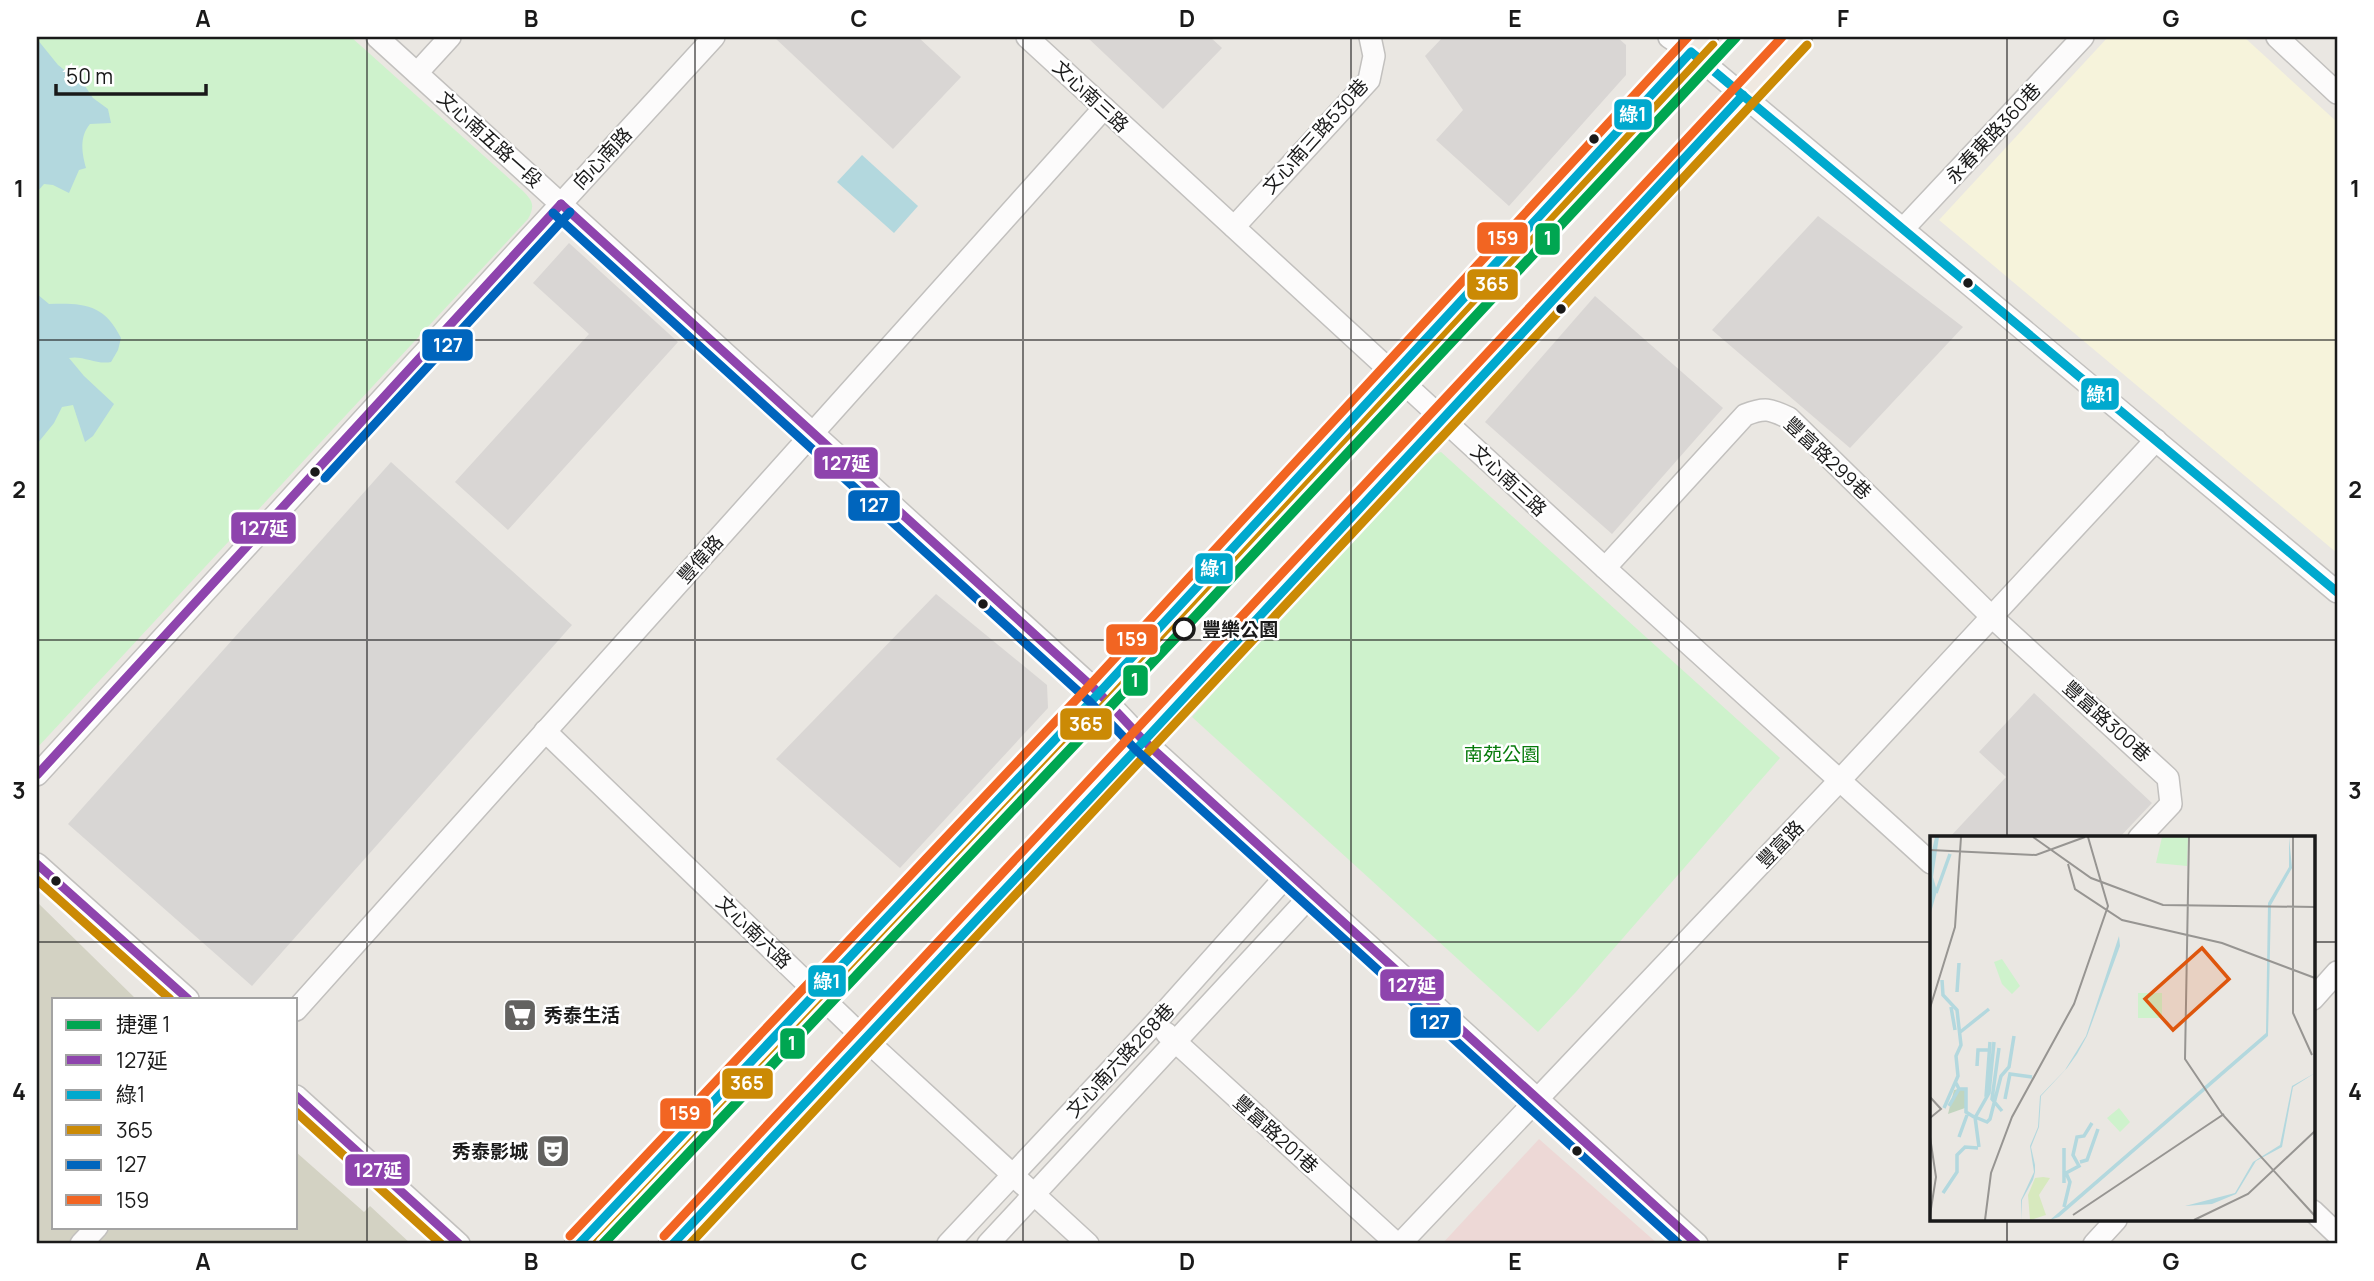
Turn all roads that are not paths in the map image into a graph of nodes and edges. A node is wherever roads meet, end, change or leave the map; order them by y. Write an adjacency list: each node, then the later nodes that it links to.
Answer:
1 (377, 37): 10 (street, 文心南五路一段)
2 (450, 37): 10 (street)
3 (714, 37): 14 (street, 向心南路)
4 (1027, 37): 13 (street, 文心南三路)
5 (1370, 37): 15 (street, 文心南三路530巷)
6 (1798, 37): 12 (main road)
7 (2082, 37): 16 (street, 永春東路360巷)
8 (2277, 37): 11 (street)
9 (1686, 40): 12 (street); 17 (main road)
10 (417, 73): 14 (street, 文心南五路一段)
11 (2337, 93)
12 (1743, 95): 16 (street); 18 (main road)
13 (1104, 108): 15 (street, 文心南三路); 19 (street, 豐偉路)
14 (561, 204): 19 (street, 文心南五路一段); 27 (street, 向心南路)
15 (1234, 227): 17 (street, 文心南三路)
16 (1903, 229): 20 (street)
17 (1394, 374): 18 (street, 文心南三路); 24 (main road)
18 (1443, 419): 21 (street, 文心南三路); 26 (main road)
19 (813, 433): 24 (street, 文心南五路一段); 25 (street, 豐偉路)
20 (2156, 440): 22 (street); 23 (street, 豐富路)
21 (1605, 568): 23 (street, 豐富路299巷); 28 (street, 文心南三路)
22 (2337, 592)
23 (1991, 616): 28 (street, 豐富路); 29 (street, 豐富路300巷)
24 (1099, 694): 26 (street, 文心南五路一段); 35 (main road)
25 (545, 731): 35 (street, 文心南六路); 38 (street, 豐偉路)
26 (1144, 741): 32 (street); 40 (main road)
27 (37, 775)
28 (1840, 780): 30 (street, 文心南三路); 43 (street, 豐富路)
29 (2141, 836)
30 (1930, 862)
31 (37, 864): 36 (street)
32 (1289, 873): 33 (street); 39 (street, 文心南六路268巷)
33 (1312, 894): 41 (street, 文心南六路268巷); 43 (street)
34 (2337, 972): 37 (street)
35 (817, 992): 40 (street, 文心南六路); 52 (main road)
36 (187, 998)
37 (2314, 998)
38 (298, 1008)
39 (1155, 1023): 41 (street, 豐富路201巷); 44 (street, 文心南六路268巷)
40 (865, 1039): 44 (street, 文心南六路); 53 (main road)
41 (1175, 1042): 45 (street, 文心南六路268巷); 57 (street, 豐富路201巷)
42 (298, 1098): 51 (street)
43 (1538, 1099): 57 (street, 豐富路); 58 (street)
44 (1014, 1176): 45 (street, 文心南六路); 54 (street, 文心南六路268巷)
45 (1035, 1195): 55 (street, 文心南六路268巷); 56 (street, 文心南六路)
46 (2314, 1212): 49 (street)
47 (2114, 1222): 59 (street)
48 (96, 1228): 50 (street)
49 (2337, 1234)
50 (81, 1244)
51 (459, 1244)
52 (579, 1244)
53 (673, 1244)
54 (948, 1244)
55 (988, 1244)
56 (1088, 1244)
57 (1398, 1244)
58 (1697, 1244)
59 (2094, 1244)

